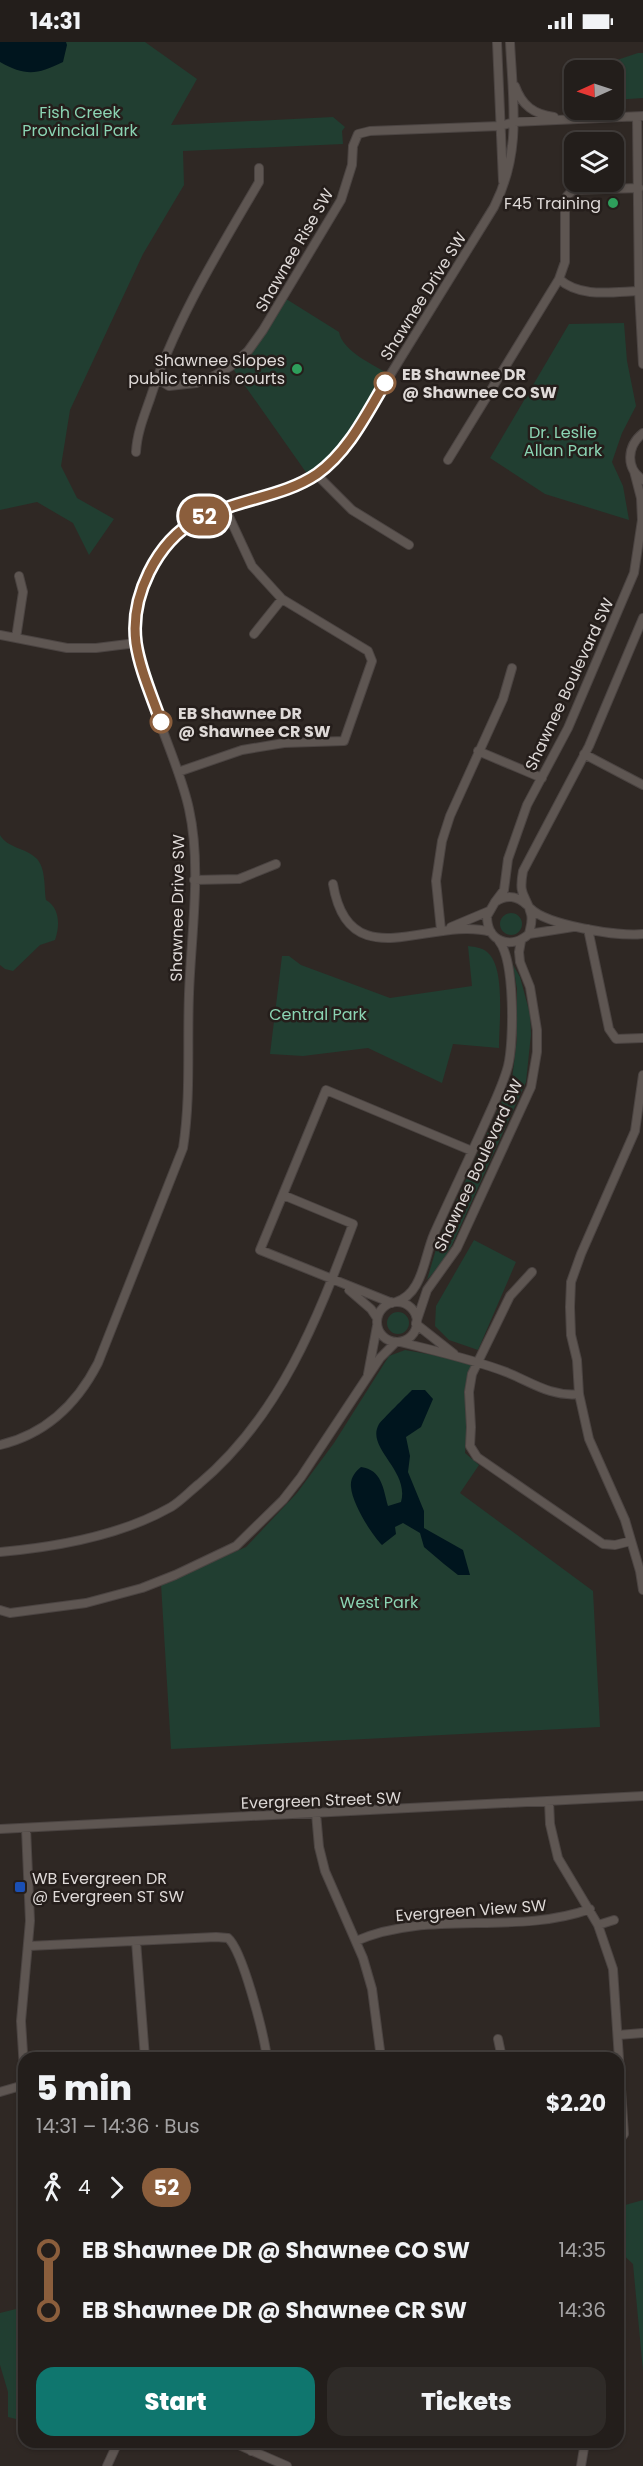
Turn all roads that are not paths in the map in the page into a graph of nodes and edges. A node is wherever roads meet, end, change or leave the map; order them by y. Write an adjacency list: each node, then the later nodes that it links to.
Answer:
1 (497, 42): 8 (street)
2 (510, 42): 3 (street)
3 (511, 64): 5 (street); 8 (street)
4 (640, 116): 6 (street); 11 (street)
5 (564, 117)
6 (624, 117)
7 (572, 120): 8 (street)
8 (507, 124): 10 (street); 10 (street, Shawnee Drive SW); 16 (street, Shawnee Rise SW)
9 (259, 168): 16 (street)
10 (503, 186): 21 (street, Shawnee Drive SW)
11 (639, 189): 12 (street); 13 (street)
12 (559, 279): 13 (street); 19 (street)
13 (639, 291): 14 (street)
14 (643, 348): 15 (street)
15 (643, 364)
16 (156, 378): 18 (street)
17 (643, 433): 20 (street, Shawnee Boulevard SW)
18 (136, 452)
19 (448, 460)
20 (634, 471): 22 (street); 36 (street, Shawnee Boulevard SW)
21 (316, 474): 23 (street, Shawnee Drive SW); 24 (street)
22 (643, 480)
23 (225, 508): 26 (street); 31 (street, Shawnee Drive SW)
24 (410, 545)
25 (19, 576): 30 (street)
26 (282, 599): 28 (street); 35 (street)
27 (643, 618): 34 (street)
28 (254, 634)
29 (0, 635): 30 (street)
30 (16, 638): 31 (street)
31 (136, 643): 35 (street, Shawnee Drive SW)
32 (512, 668): 33 (street)
33 (478, 751): 36 (street); 46 (street)
34 (584, 754): 37 (street); 42 (street)
35 (178, 772): 39 (street, Shawnee Drive SW)
36 (542, 778): 41 (street, Shawnee Boulevard SW)
37 (643, 784)
38 (276, 864): 39 (street)
39 (194, 880): 66 (street, Shawnee Drive SW)
40 (333, 884): 46 (street)
41 (495, 902): 42 (street); 43 (street)
42 (528, 906): 44 (street); 48 (street)
43 (489, 911): 46 (street); 47 (street)
44 (578, 927): 45 (street); 48 (street)
45 (588, 929): 49 (street); 51 (street)
46 (441, 930): 47 (street)
47 (493, 934): 50 (street); 53 (street, Shawnee Boulevard SW)
48 (529, 934): 50 (street)
49 (643, 934)
50 (521, 941): 60 (street, Shawnee Boulevard SW)
51 (643, 1038)
52 (643, 1075): 65 (street)
53 (472, 1151): 54 (street); 58 (street, Shawnee Boulevard SW)
54 (283, 1195): 56 (street); 56 (street)
55 (532, 1272): 63 (street)
56 (332, 1280): 57 (street); 68 (street)
57 (340, 1284): 58 (street); 59 (street)
58 (394, 1302): 59 (street); 60 (street)
59 (377, 1322): 61 (street); 64 (street)
60 (416, 1324): 61 (street); 62 (street)
61 (398, 1342): 62 (street); 64 (street)
62 (458, 1356): 63 (street)
63 (476, 1363): 65 (street); 67 (street)
64 (368, 1376): 70 (street)
65 (579, 1394): 67 (street)
66 (0, 1445)
67 (631, 1541): 69 (street)
68 (0, 1552)
69 (643, 1590)
70 (0, 1610)
71 (643, 1796): 72 (street, Evergreen Street SW)
72 (549, 1801): 73 (street, Evergreen Street SW); 76 (street)
73 (316, 1813): 74 (street, Evergreen Street SW); 80 (street)
74 (26, 1828): 75 (street, Evergreen Street SW); 81 (street)
75 (0, 1829)
76 (590, 1909): 78 (street); 80 (street, Evergreen View SW)
77 (614, 1920): 78 (street)
78 (598, 1926): 82 (street)
79 (136, 1941): 81 (street); 86 (street); 87 (street)
80 (356, 1941): 88 (street)
81 (28, 1946): 85 (street)
82 (618, 2034): 83 (street); 90 (street)
83 (643, 2034)
84 (498, 2039): 89 (street)
85 (23, 2052)
86 (144, 2052)
87 (266, 2052)
88 (380, 2052)
89 (501, 2052)
90 (619, 2052)
91 (18, 2087): 92 (street)
92 (0, 2092)
93 (115, 2448): 98 (street)
94 (245, 2448): 97 (street)
95 (253, 2448): 97 (street)
96 (584, 2448): 100 (street)
97 (252, 2451): 99 (street)
98 (107, 2466)
99 (287, 2466)
100 (581, 2466)

